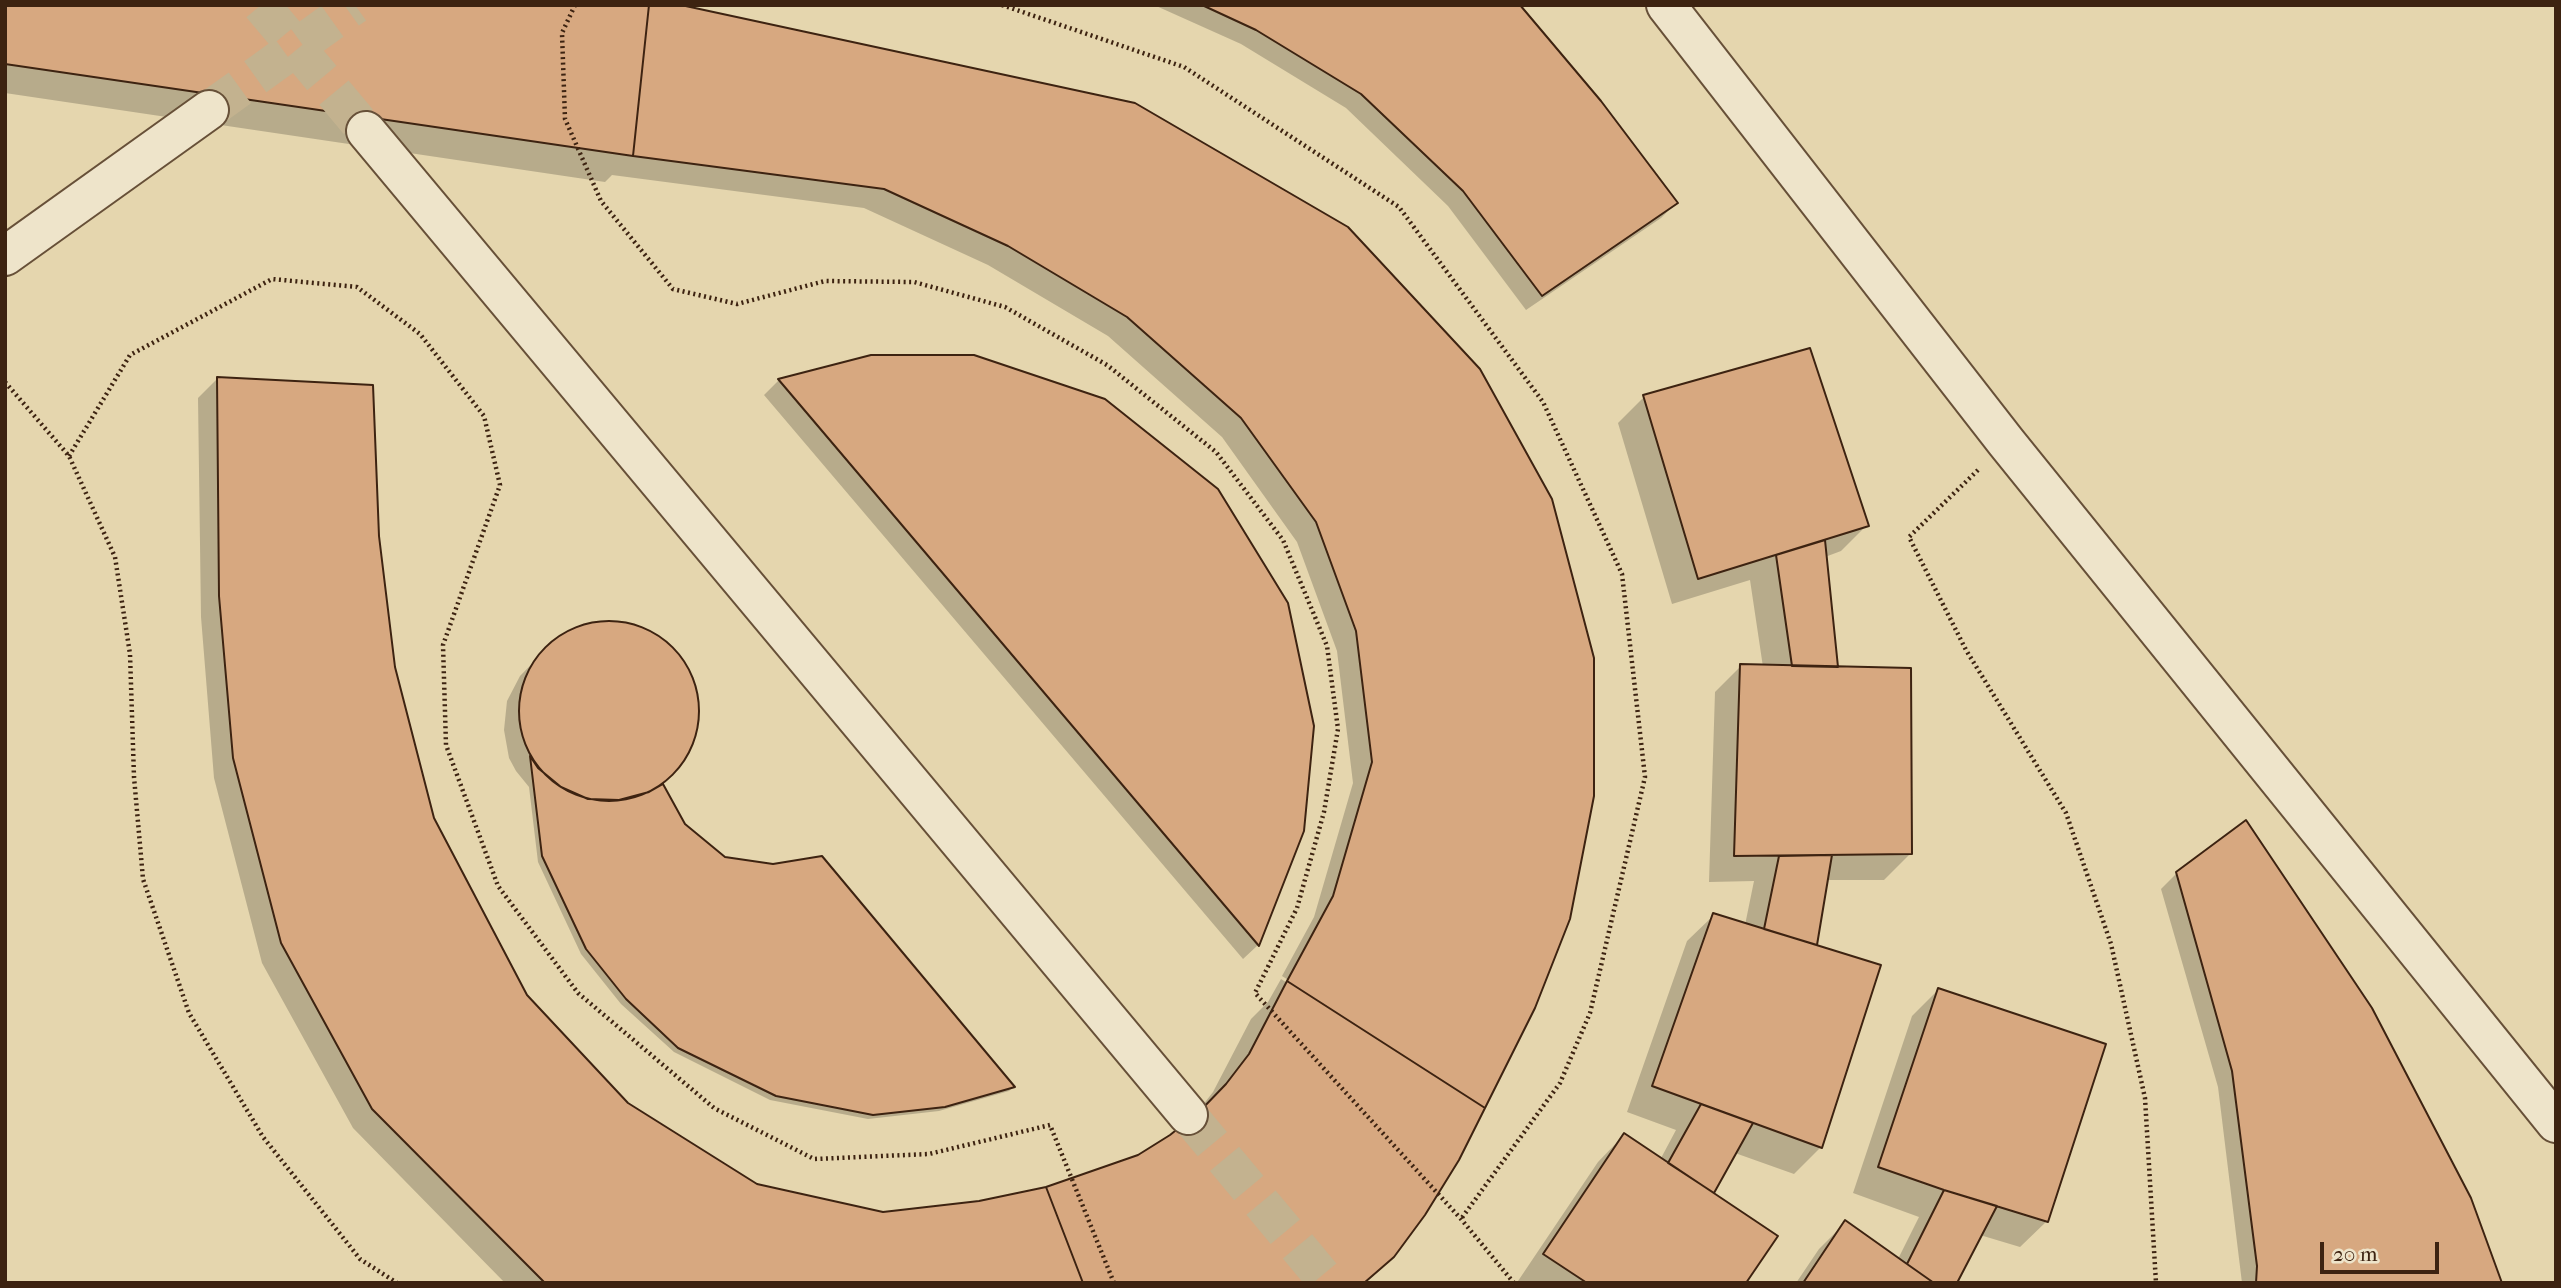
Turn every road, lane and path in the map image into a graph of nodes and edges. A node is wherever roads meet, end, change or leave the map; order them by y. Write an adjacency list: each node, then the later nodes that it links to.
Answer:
1 (575, 5): 12 (path)
2 (1002, 5): 12 (path)
3 (1666, 5): 8 (street)
4 (209, 110): 6 (street)
5 (366, 131): 10 (street)
6 (5, 256)
7 (5, 382): 9 (path)
8 (2006, 442): 11 (street); 16 (path)
9 (69, 456): 13 (path); 14 (path)
10 (1188, 1115)
11 (2556, 1124)
12 (1461, 1219): 15 (path)
13 (397, 1283)
14 (1114, 1283)
15 (1514, 1283)
16 (2156, 1283)

